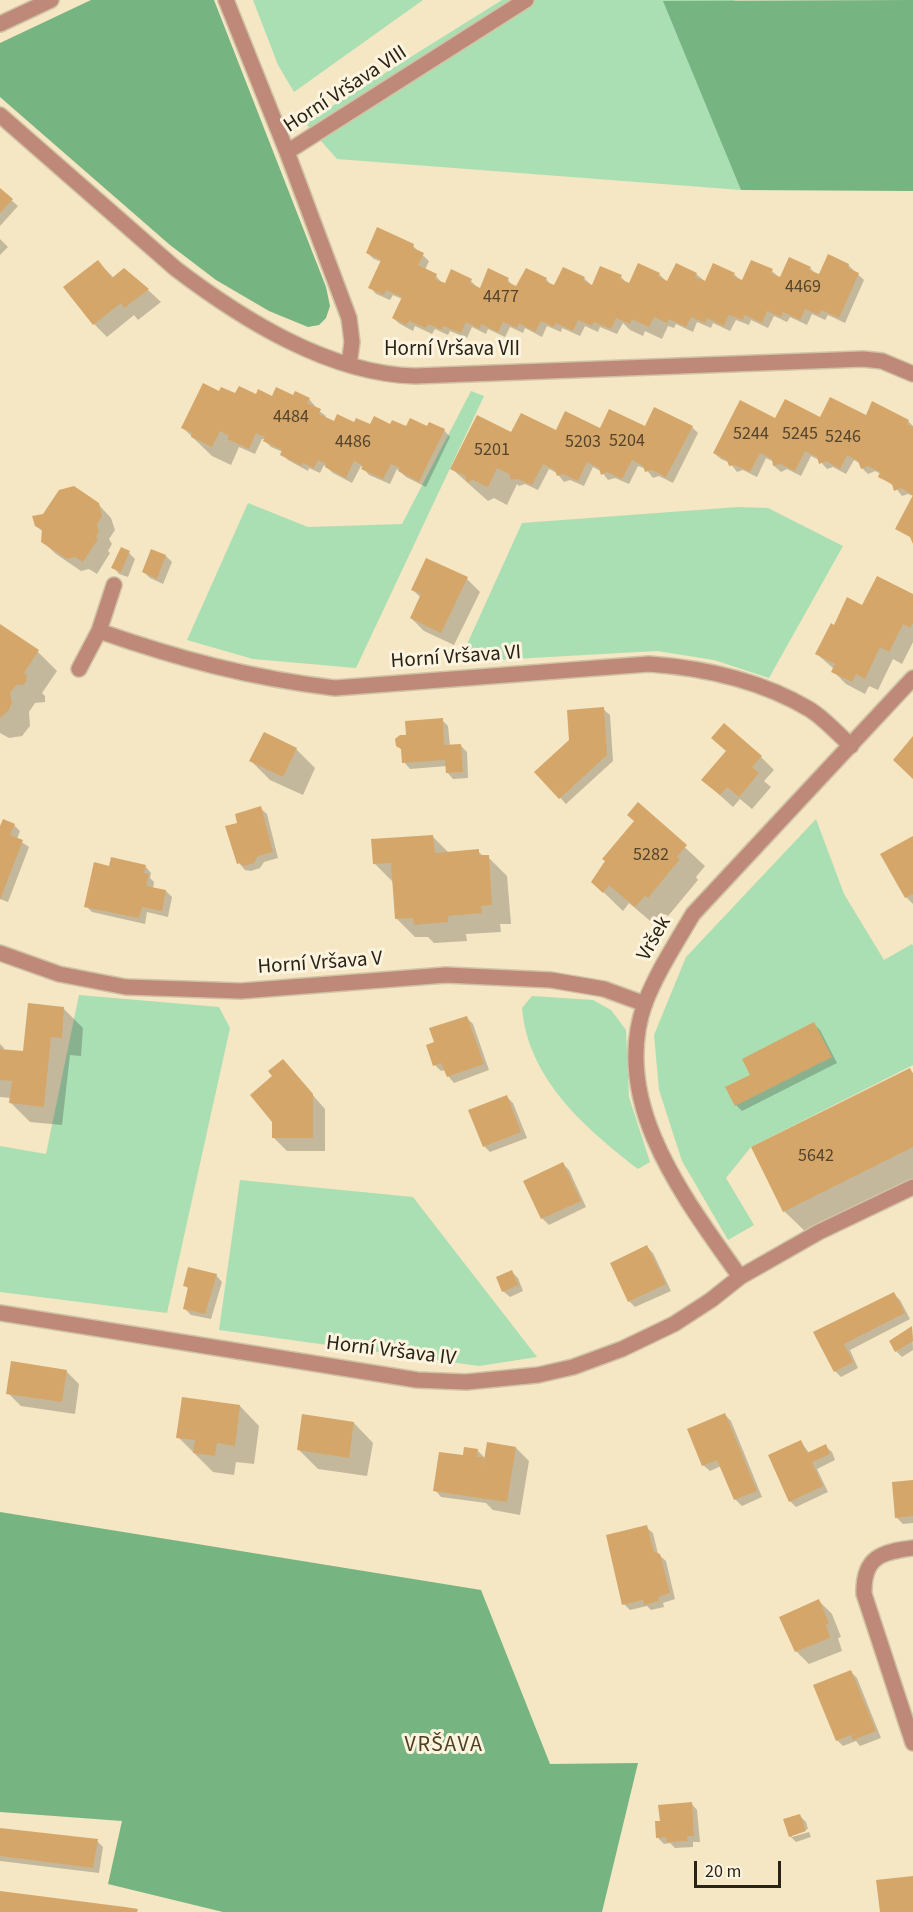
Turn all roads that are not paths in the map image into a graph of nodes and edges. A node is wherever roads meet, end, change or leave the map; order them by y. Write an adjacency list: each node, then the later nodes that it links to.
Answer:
1 (51, 0): 4 (street)
2 (226, 0): 6 (street)
3 (526, 0): 6 (street, Horní Vršava VIII)
4 (0, 24)
5 (0, 115): 7 (street, Horní Vršava VII)
6 (287, 152): 7 (street, Horní Vršava VIII)
7 (349, 365): 8 (street, Horní Vršava VII)
8 (913, 374)
9 (114, 585): 10 (street)
10 (99, 631): 11 (street); 13 (street, Horní Vršava VI)
11 (79, 669)
12 (913, 678): 13 (street, Vršek)
13 (851, 746): 15 (street, Vršek)
14 (0, 952): 15 (street, Horní Vršava V)
15 (645, 1004): 17 (street, Vršek)
16 (913, 1187): 17 (street, Horní Vršava IV)
17 (740, 1277): 18 (street, Horní Vršava IV)
18 (0, 1313)
19 (913, 1548): 20 (street)
20 (913, 1743)

